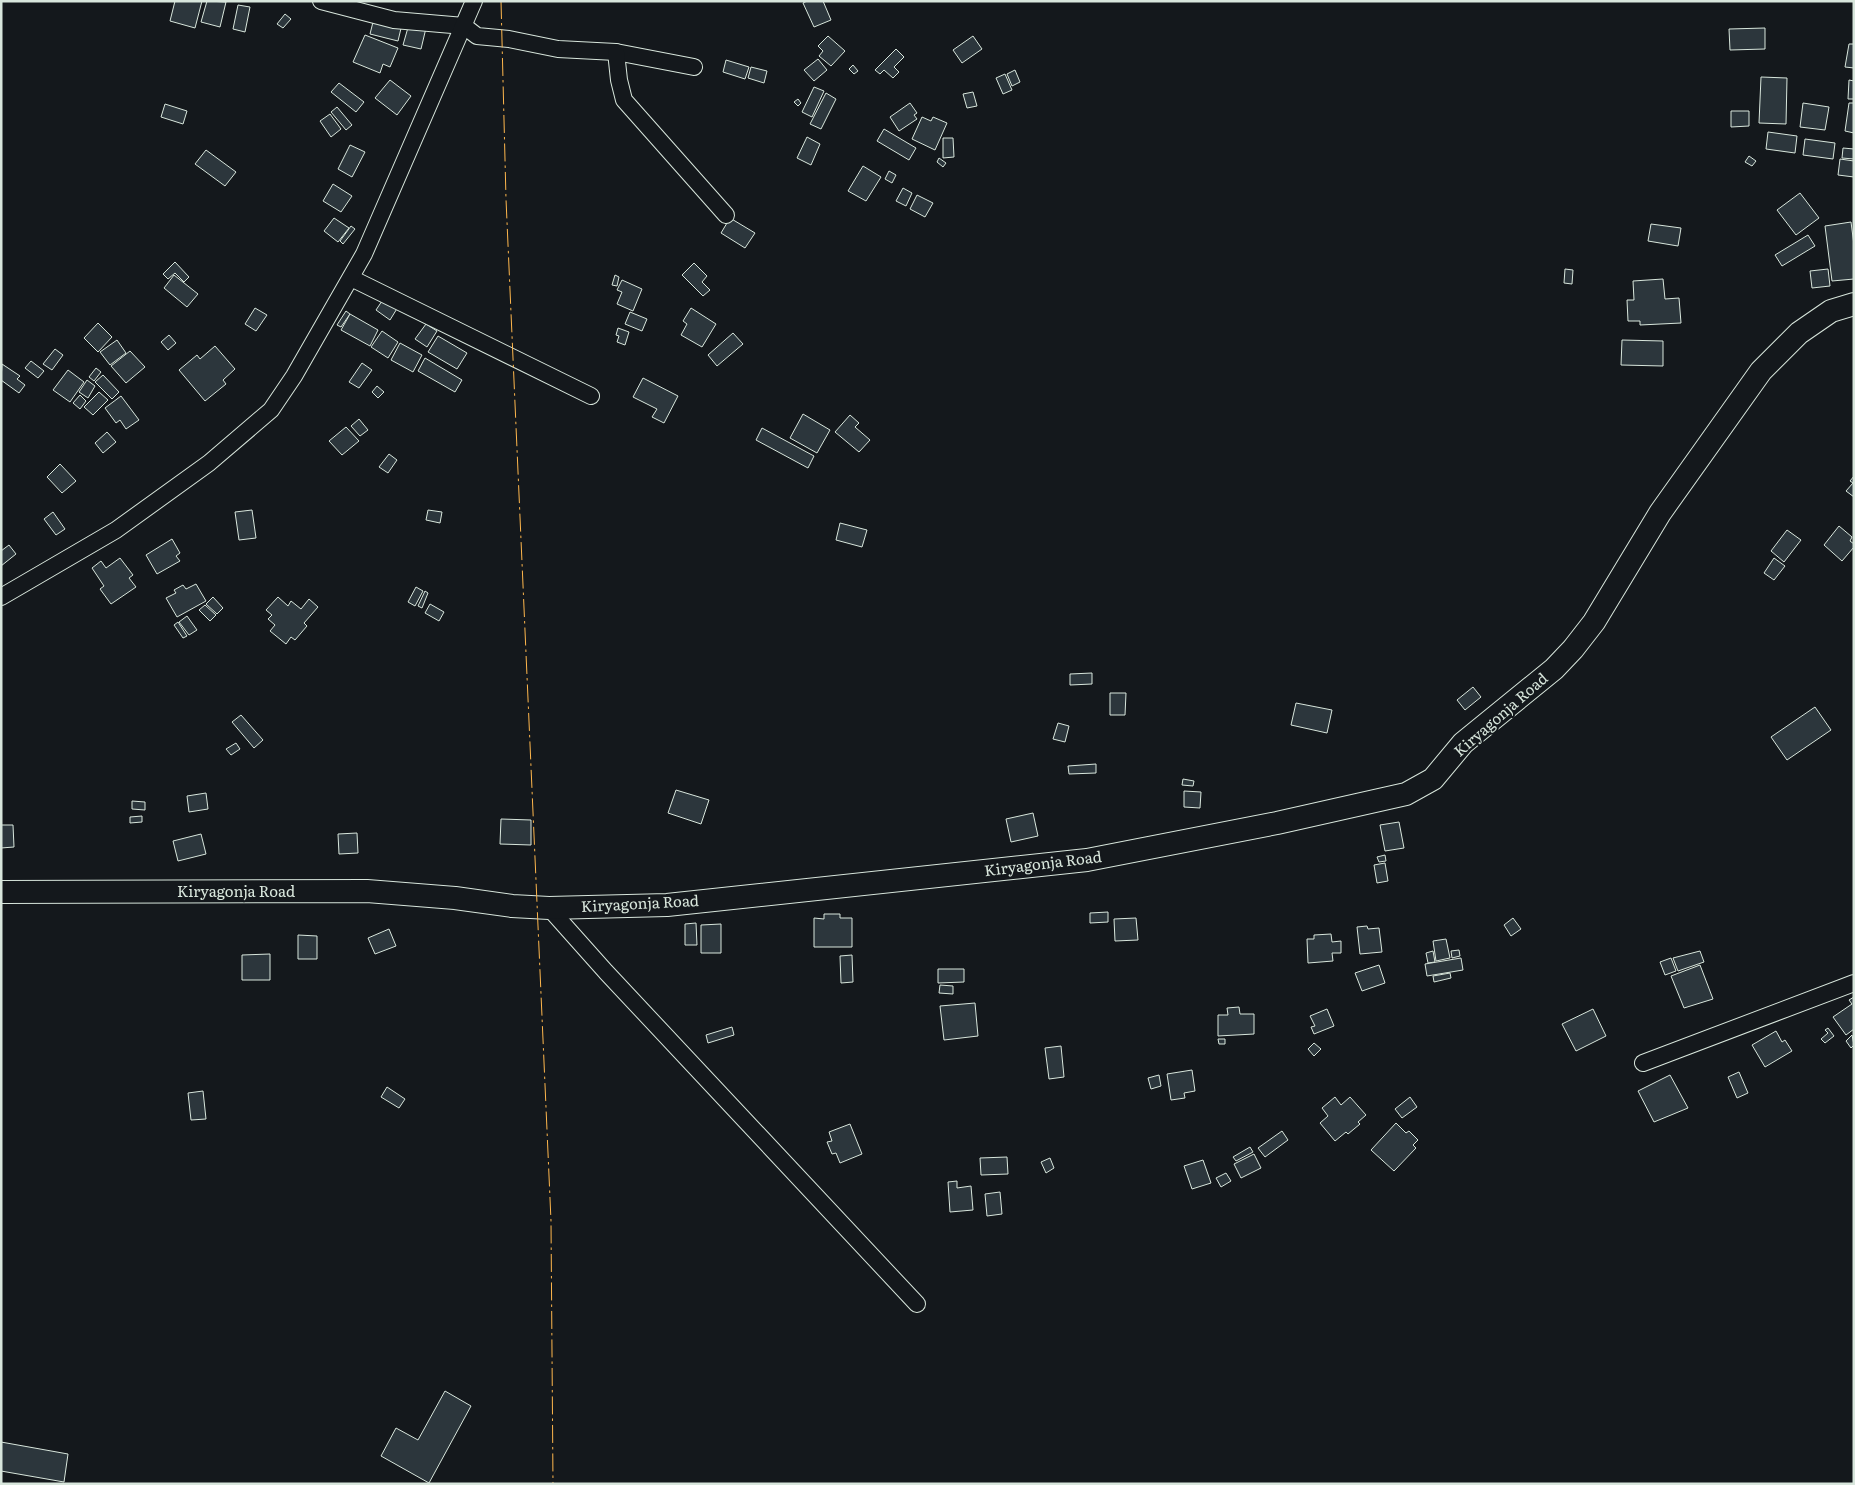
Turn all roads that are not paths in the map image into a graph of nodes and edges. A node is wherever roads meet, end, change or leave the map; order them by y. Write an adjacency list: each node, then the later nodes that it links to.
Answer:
1 (321, 1): 3 (street)
2 (474, 1): 3 (street)
3 (464, 26): 4 (street); 7 (street)
4 (616, 52): 5 (street); 6 (street)
5 (694, 67)
6 (726, 215)
7 (351, 278): 9 (street); 10 (street)
8 (1854, 304): 12 (street, Kiryagonja Road)
9 (591, 396)
10 (1, 597)
11 (1, 892): 12 (street, Kiryagonja Road)
12 (549, 908): 15 (street)
13 (1854, 983): 14 (street)
14 (1643, 1063)
15 (916, 1304)

